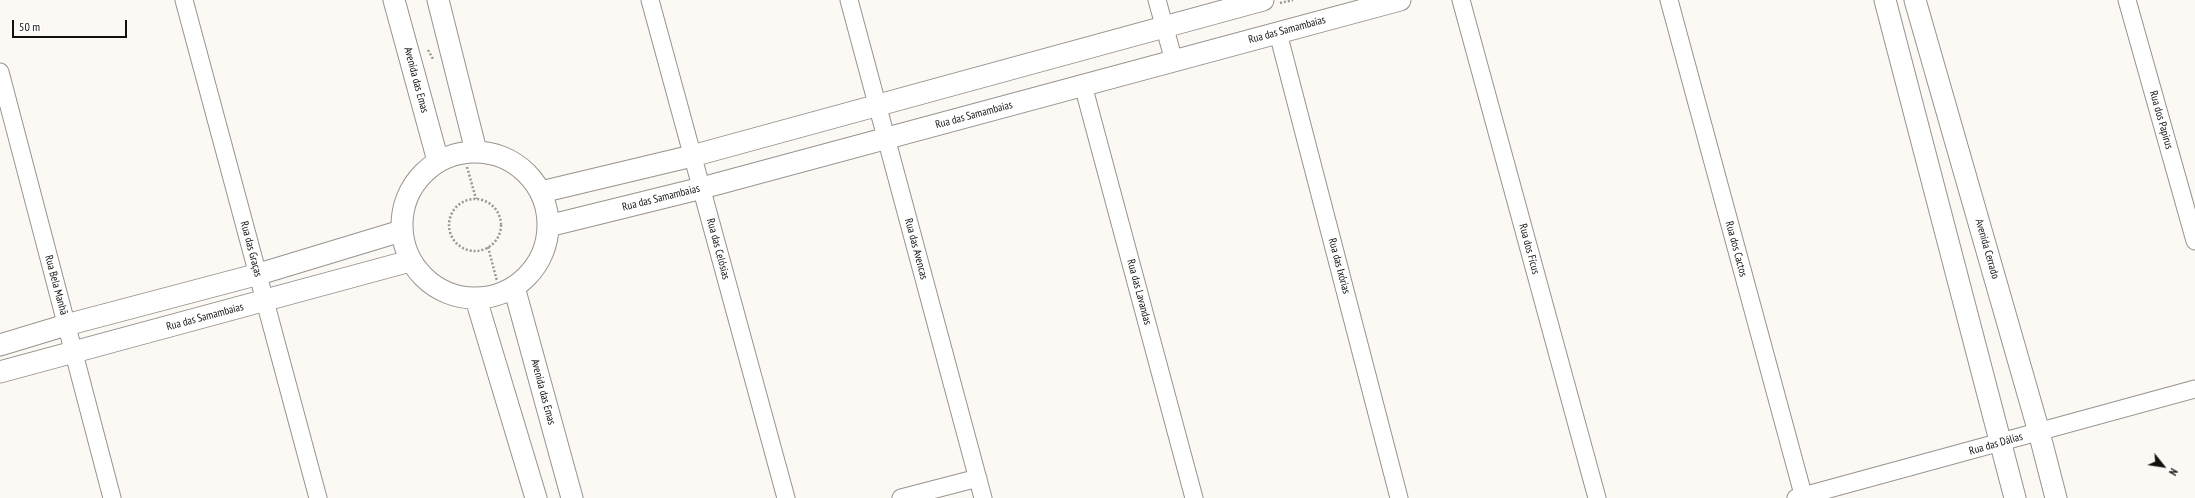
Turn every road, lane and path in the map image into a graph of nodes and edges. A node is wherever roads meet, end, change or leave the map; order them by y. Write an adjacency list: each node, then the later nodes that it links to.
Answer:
1 (184, 0): 31 (street, Rua das Graças)
2 (394, 0): 23 (street, Avenida das Emas)
3 (438, 0): 21 (street)
4 (650, 0): 22 (street, Rua das Celósias)
5 (849, 0): 19 (street, Rua das Avencas)
6 (1157, 0): 14 (street)
7 (1263, 0): 14 (street)
8 (1400, 0): 15 (street, Rua das Samambaias)
9 (1461, 0): 53 (street, Rua dos Fícus)
10 (1669, 0): 43 (street, Rua dos Cactos)
11 (1885, 0): 41 (street)
12 (1915, 0): 40 (street, Avenida Cerrado)
13 (2127, 0): 29 (street, Rua dos Papirus)
14 (1164, 26): 16 (street); 19 (street)
15 (1278, 33): 16 (street, Rua das Samambaias); 52 (street, Rua das Ixórias)
16 (1174, 61): 18 (street, Rua das Samambaias)
17 (0, 72): 35 (street, Rua Bela Manhã)
18 (1083, 85): 20 (street, Rua das Samambaias); 51 (street, Rua das Lavandas)
19 (877, 105): 20 (street, Rua das Avencas); 22 (street)
20 (886, 138): 24 (street, Rua das Samambaias); 42 (street, Rua das Avencas)
21 (476, 151): 23 (street); 25 (street)
22 (692, 156): 24 (street, Rua das Celósias); 25 (street)
23 (438, 161): 28 (street)
24 (702, 188): 27 (street, Rua das Samambaias); 48 (street, Rua das Celósias)
25 (541, 192): 27 (street)
26 (454, 210): 26 (path)
27 (548, 226): 32 (street)
28 (401, 231): 30 (street); 31 (street)
29 (2195, 241)
30 (410, 261): 33 (street); 34 (street, Rua das Samambaias)
31 (258, 274): 34 (street, Rua das Graças); 35 (street)
32 (514, 287): 33 (street); 47 (street, Avenida das Emas)
33 (476, 299): 46 (street)
34 (265, 301): 37 (street, Rua das Samambaias); 45 (street, Rua das Graças)
35 (66, 325): 36 (street); 37 (street, Rua Bela Manhã)
36 (0, 345)
37 (73, 353): 38 (street, Rua das Samambaias); 44 (street, Rua Bela Manhã)
38 (0, 372)
39 (2195, 389): 40 (street, Rua das Dálias)
40 (2039, 432): 41 (street, Rua das Dálias); 55 (street, Avenida Cerrado)
41 (2001, 444): 43 (street, Rua das Dálias); 54 (street)
42 (978, 478): 49 (street); 50 (street, Rua das Avencas)
43 (1801, 497)
44 (112, 498)
45 (318, 498)
46 (536, 498)
47 (572, 498)
48 (786, 498)
49 (901, 498)
50 (983, 498)
51 (1194, 498)
52 (1399, 498)
53 (1596, 498)
54 (2015, 498)
55 (2056, 498)

